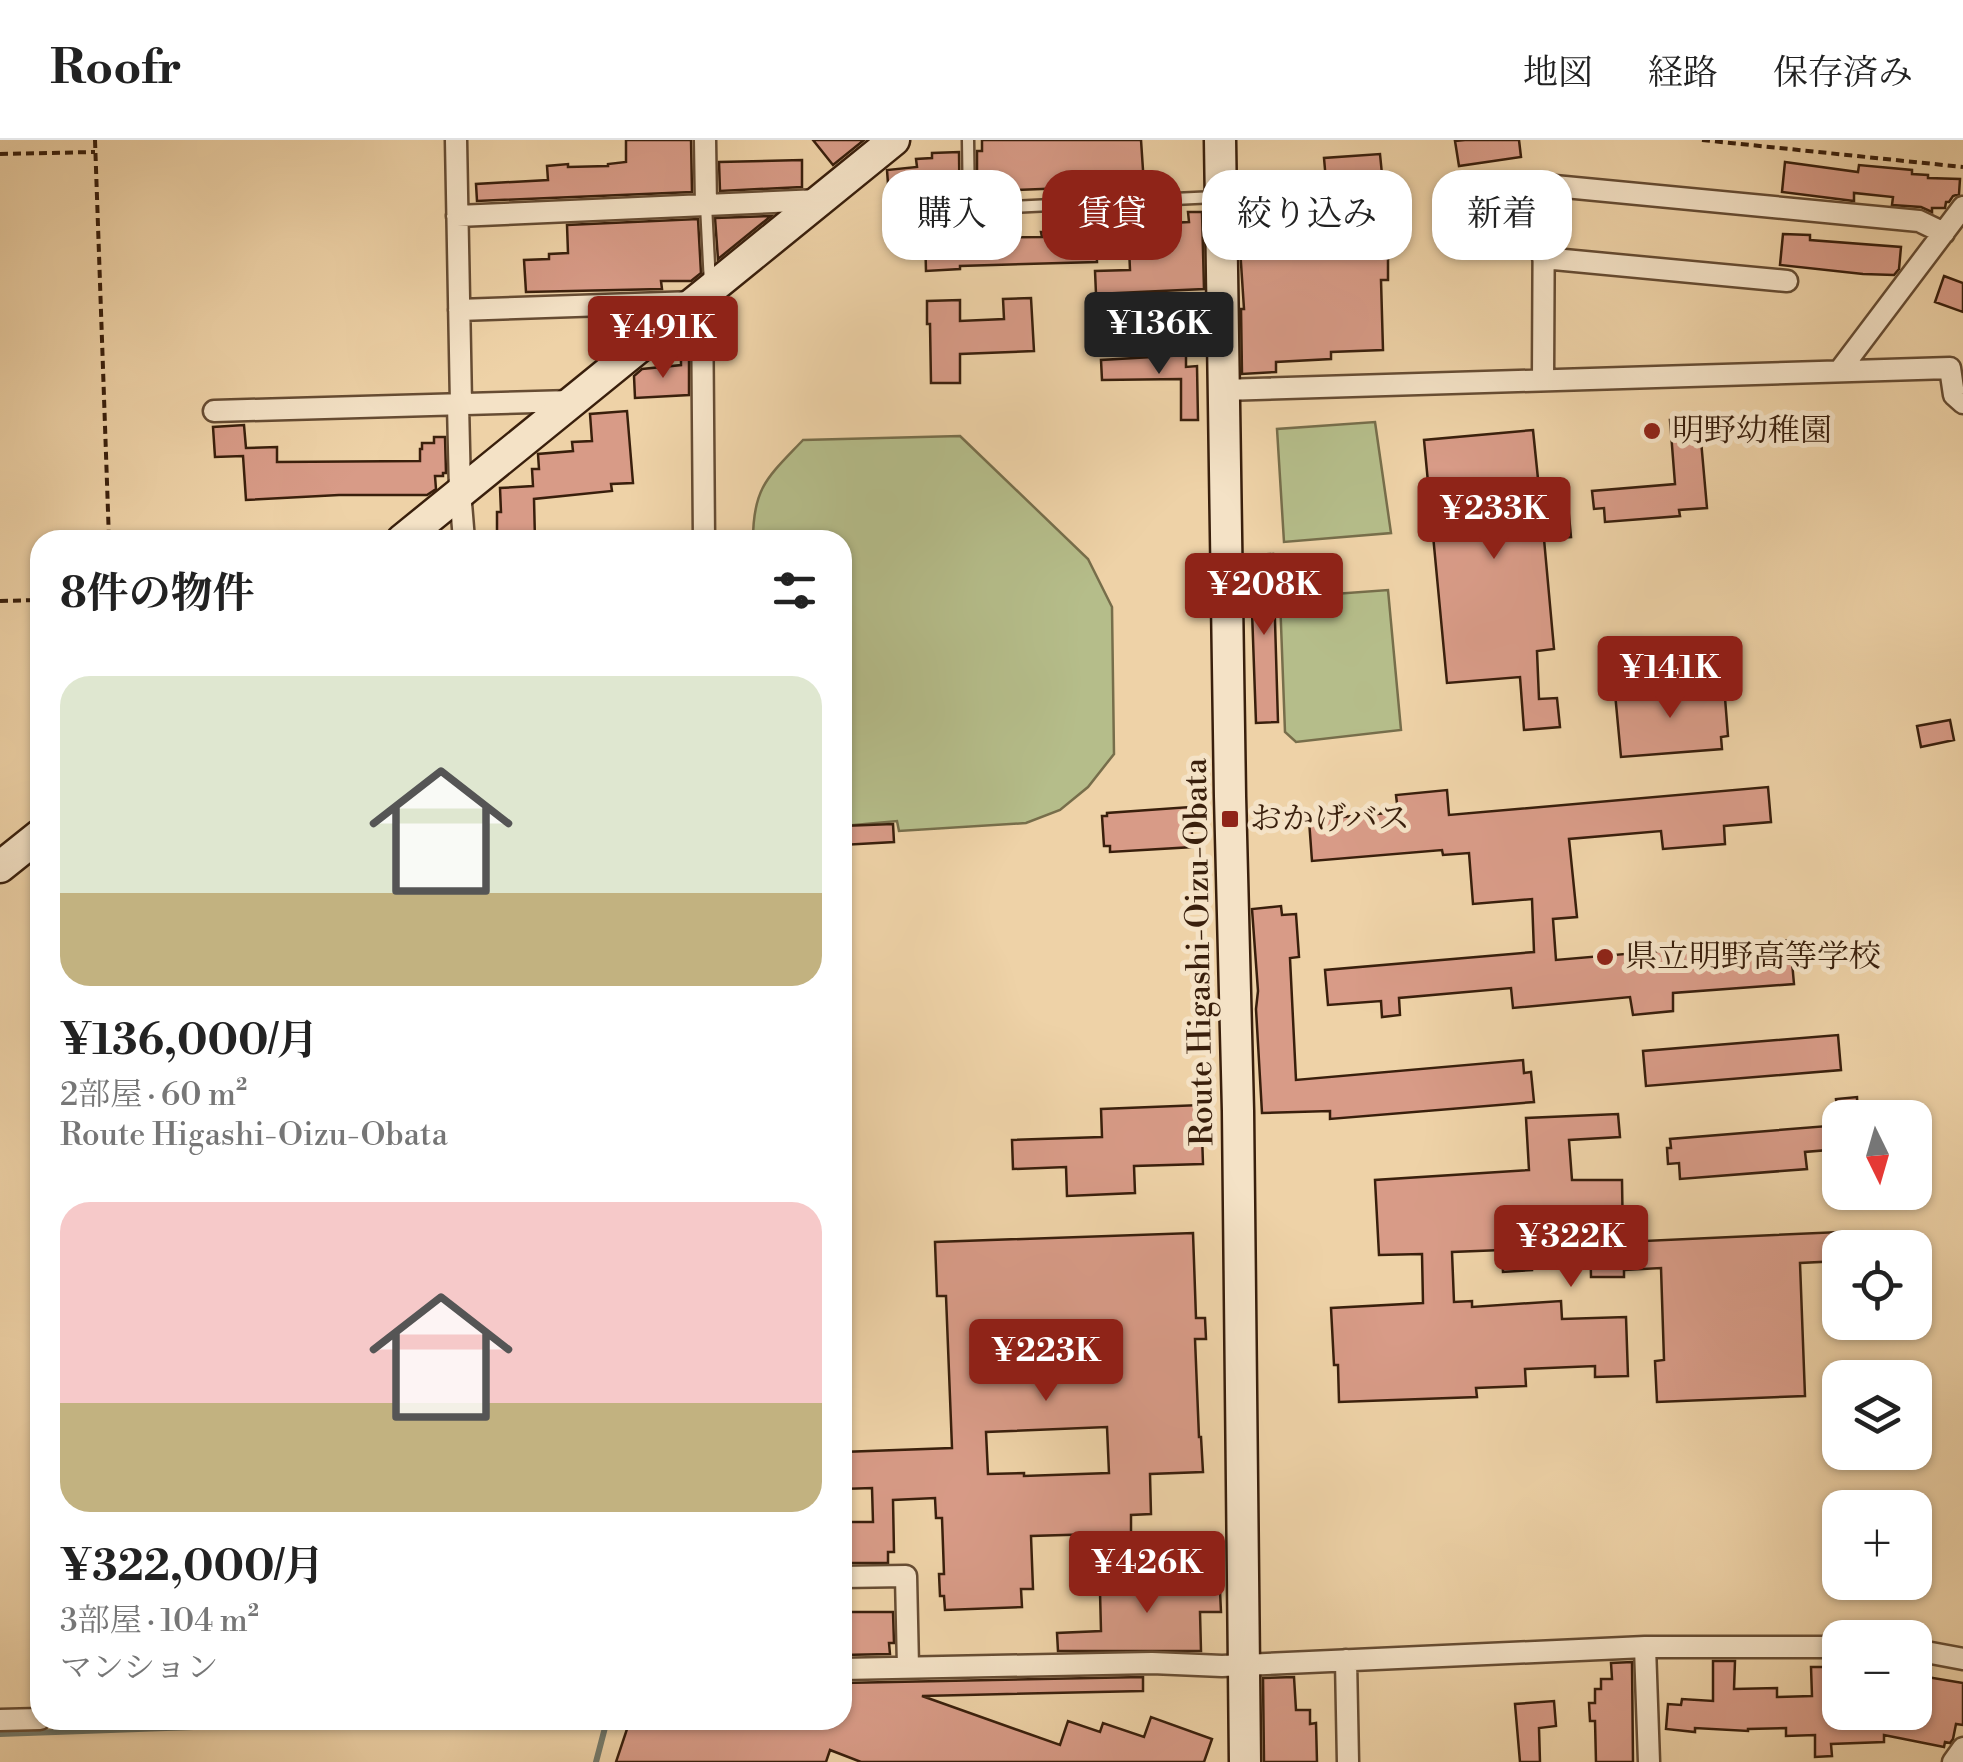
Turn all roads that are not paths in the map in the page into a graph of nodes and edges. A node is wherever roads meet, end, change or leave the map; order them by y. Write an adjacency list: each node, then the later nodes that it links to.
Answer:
1 (456, 140): 12 (street)
2 (705, 140): 10 (street)
3 (894, 140): 9 (main road)
4 (968, 140): 8 (lane)
5 (1220, 140): 6 (main road, Route Higashi-Oizu-Obata)
6 (1221, 170)
7 (1572, 189): 13 (street)
8 (1202, 198)
9 (819, 200): 10 (street); 18 (main road)
10 (706, 206): 12 (street); 18 (lane)
11 (1963, 207): 13 (street)
12 (456, 216): 19 (street)
13 (1944, 233): 20 (street)
14 (1222, 260): 22 (main road, Route Higashi-Oizu-Obata)
15 (1544, 260): 21 (street)
16 (1565, 260): 17 (street)
17 (1787, 281)
18 (702, 296): 19 (street); 23 (main road); 30 (street)
19 (459, 310): 25 (street)
20 (1840, 370): 21 (street); 24 (street)
21 (1543, 380): 22 (street)
22 (1223, 390): 39 (main road, Route Higashi-Oizu-Obata)
23 (572, 401): 25 (street); 27 (main road)
24 (1963, 403)
25 (460, 404): 26 (street); 27 (street)
26 (214, 411)
27 (460, 492): 28 (main road); 29 (street)
28 (414, 530)
29 (463, 530)
30 (704, 530)
31 (30, 843): 32 (main road)
32 (0, 867)
33 (852, 1576): 40 (street)
34 (1822, 1647): 35 (street)
35 (1645, 1648): 38 (street); 47 (street)
36 (1932, 1653): 37 (street)
37 (1963, 1659)
38 (1346, 1660): 39 (street); 46 (street)
39 (1244, 1664): 40 (street); 45 (main road, Route Higashi-Oizu-Obata)
40 (908, 1666): 41 (street)
41 (852, 1669)
42 (30, 1719): 43 (street)
43 (0, 1720)
44 (1963, 1748): 48 (street)
45 (1246, 1762)
46 (1348, 1762)
47 (1649, 1762)
48 (1953, 1762)

